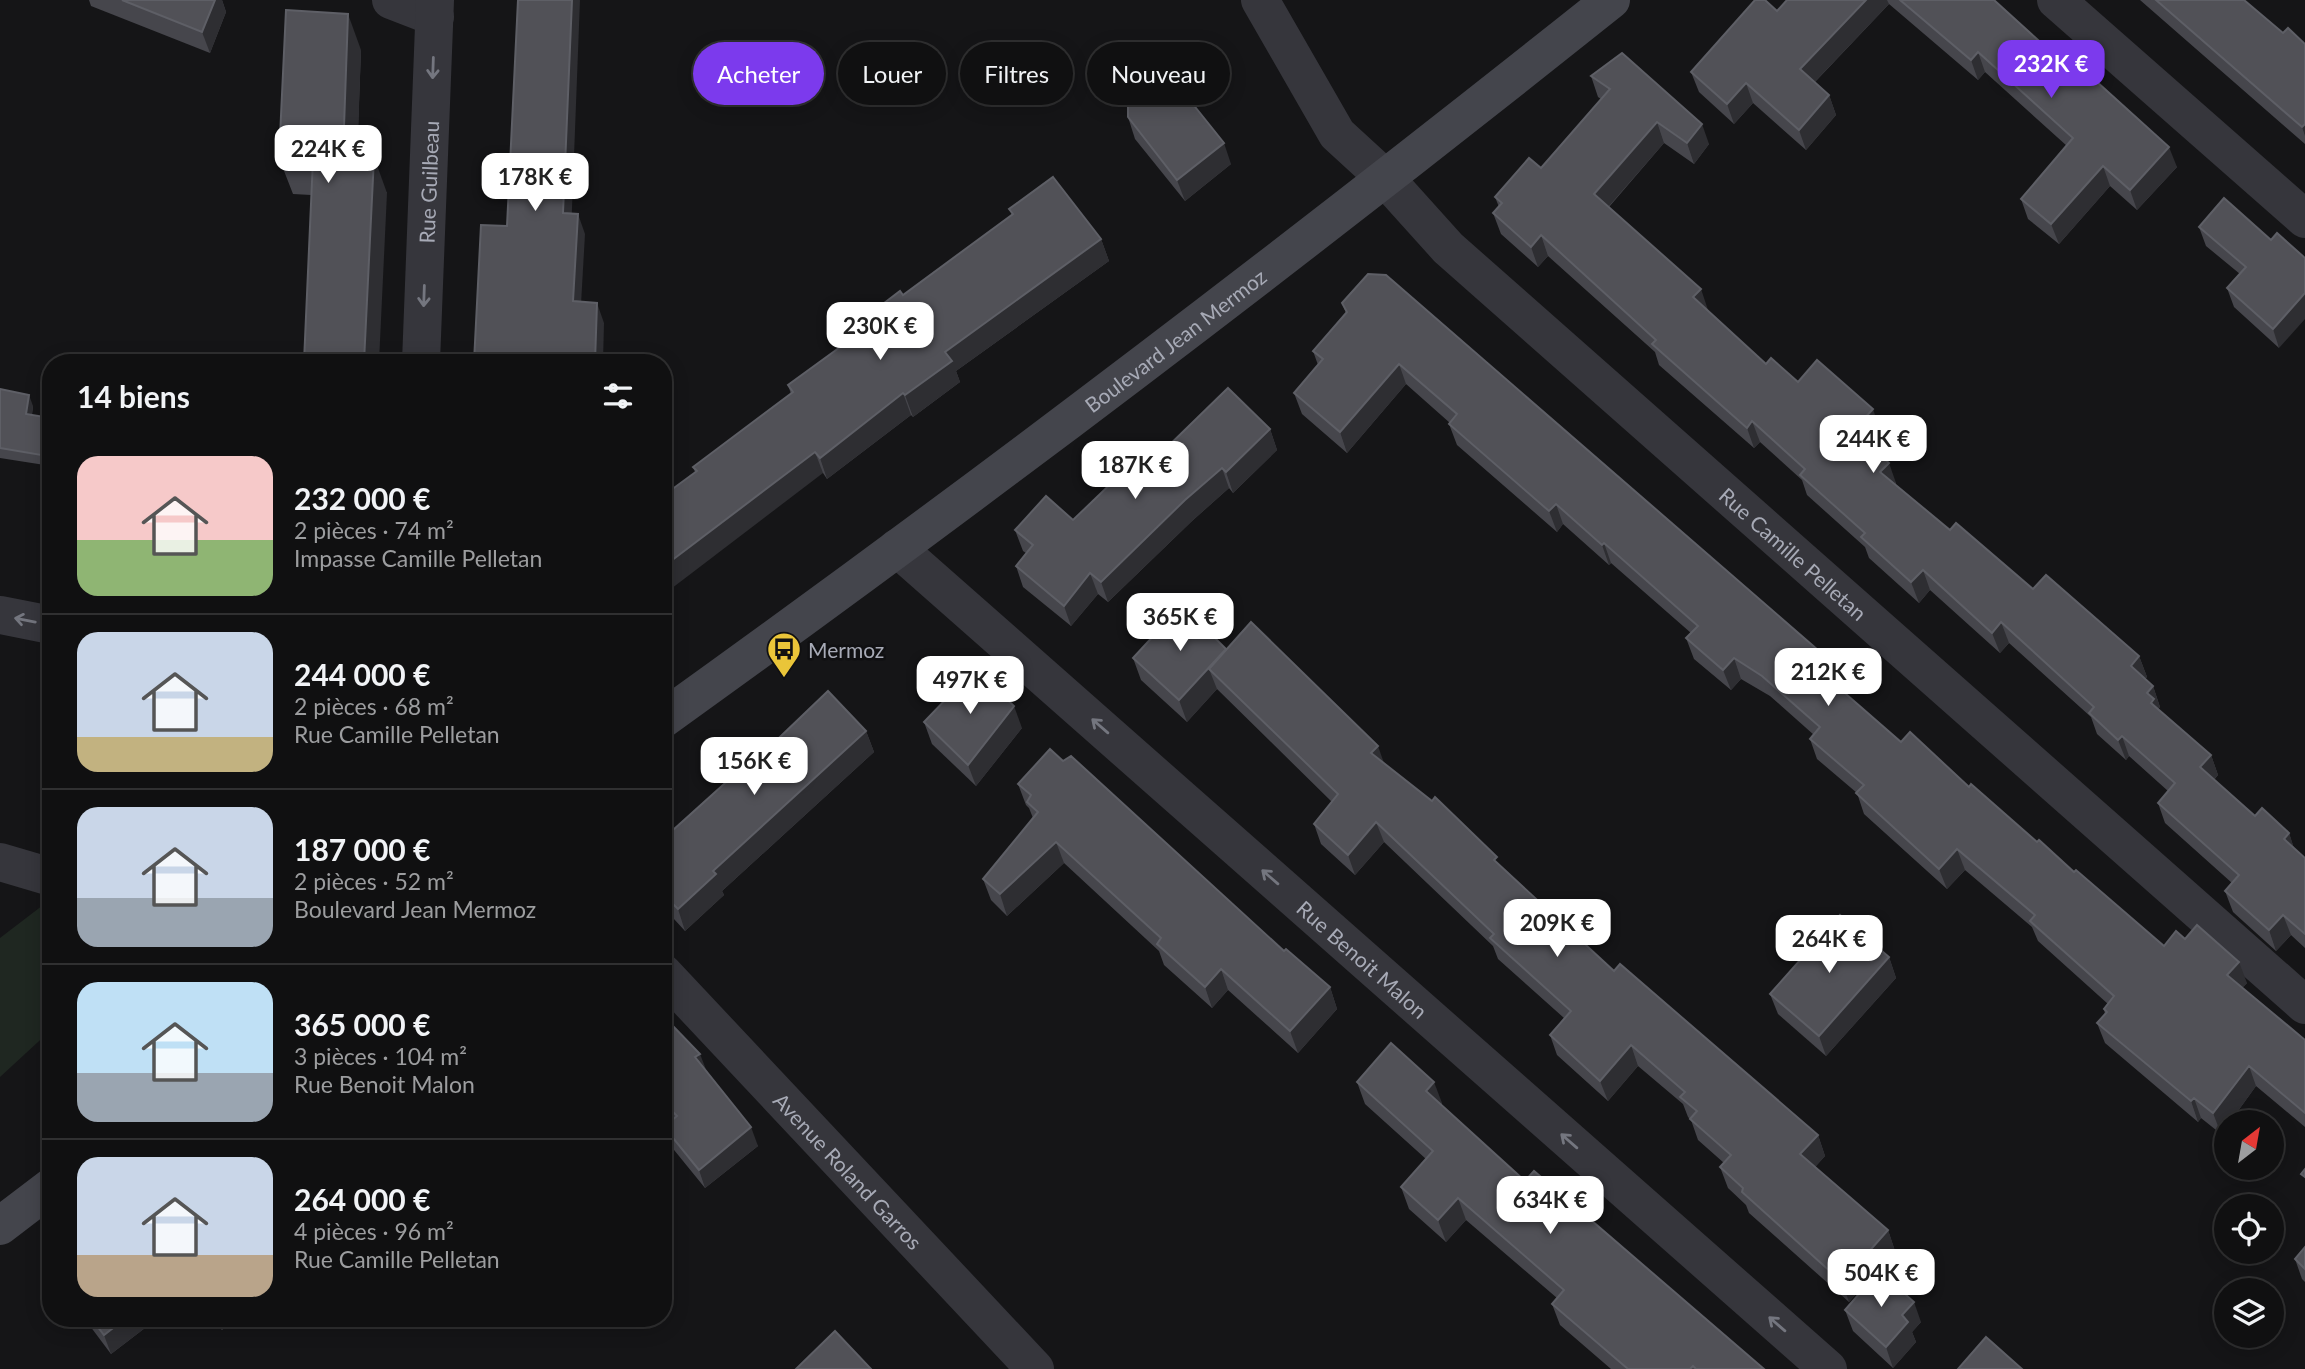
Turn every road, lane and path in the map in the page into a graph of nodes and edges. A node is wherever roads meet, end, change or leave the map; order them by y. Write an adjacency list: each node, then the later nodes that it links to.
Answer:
1 (391, 0): 5 (street)
2 (1260, 0): 6 (street, Rue Camille Pelletan)
3 (1611, 0): 6 (street, Boulevard Jean Mermoz)
4 (2056, 0): 7 (street)
5 (435, 8): 8 (street, Rue Guilbeau, one-way to 8)
6 (1385, 178): 9 (street, Boulevard Jean Mermoz); 16 (street, Rue Camille Pelletan)
7 (2305, 219)
8 (421, 354)
9 (897, 548): 12 (street, Boulevard Jean Mermoz); 20 (street, Rue Benoit Malon, one-way to 9)
10 (0, 615): 11 (street, one-way to 10)
11 (42, 623)
12 (672, 712)
13 (0, 862): 14 (street)
14 (42, 874)
15 (672, 983): 19 (street, Avenue Roland Garros)
16 (2305, 1005)
17 (42, 1193): 18 (street)
18 (0, 1226)
19 (1035, 1369)
20 (1828, 1369)

